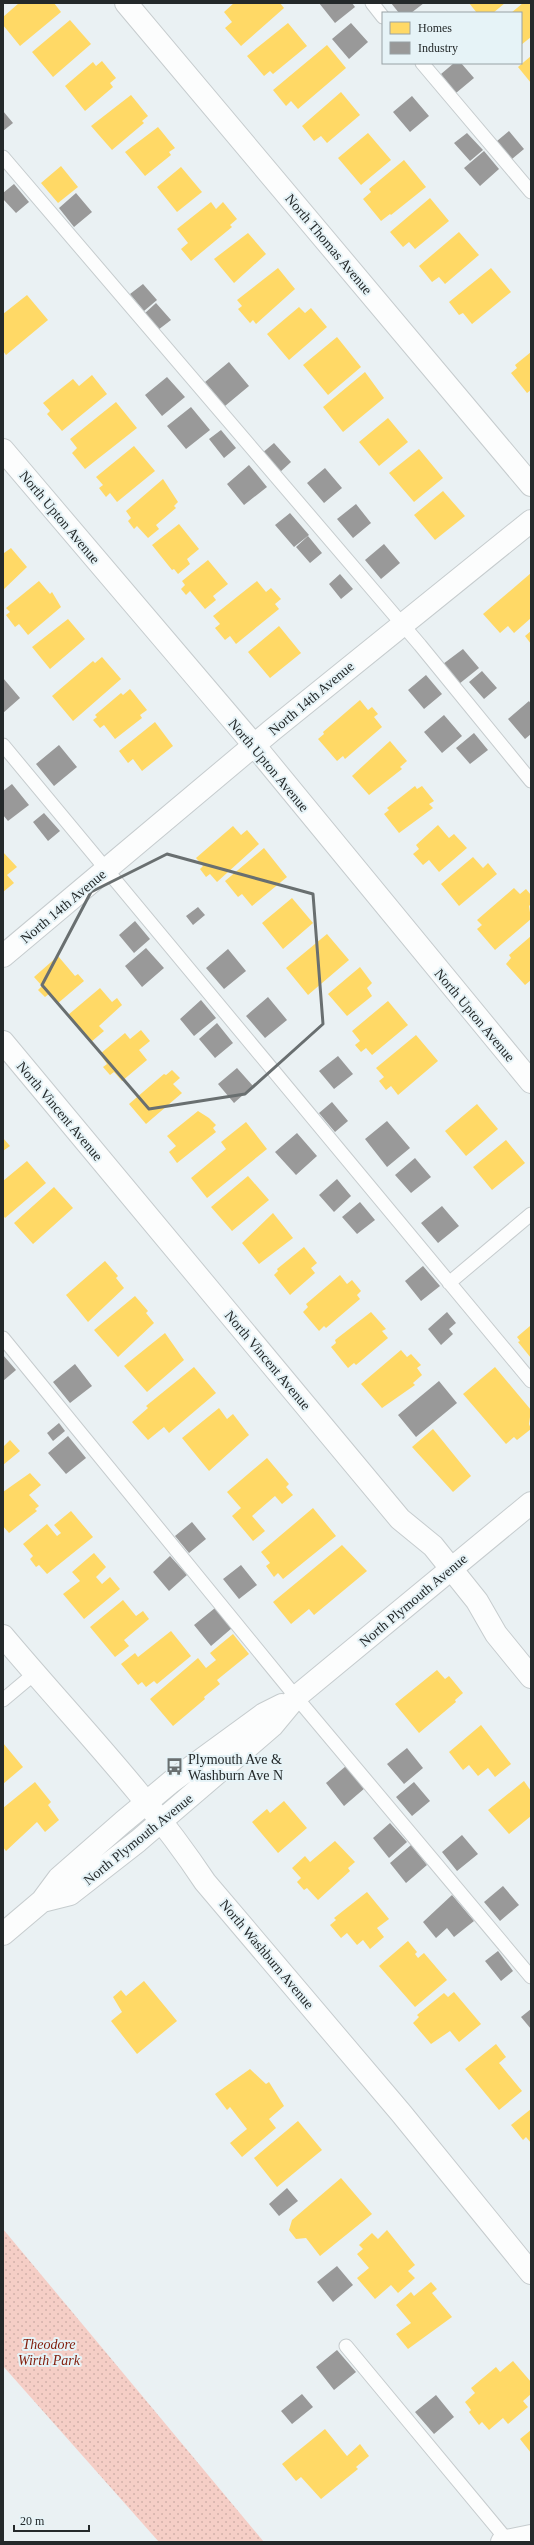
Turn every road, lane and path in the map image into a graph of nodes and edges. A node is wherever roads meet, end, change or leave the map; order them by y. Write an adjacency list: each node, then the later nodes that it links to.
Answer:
1 (126, 3): 8 (street, North Thomas Avenue)
2 (372, 3): 3 (lane)
3 (382, 16)
4 (423, 64): 6 (lane)
5 (3, 157): 10 (lane)
6 (531, 192)
7 (3, 450): 12 (street, North Upton Avenue)
8 (531, 485)
9 (531, 521): 10 (street, North 14th Avenue)
10 (401, 624): 12 (street, North 14th Avenue); 13 (lane)
11 (3, 745): 14 (lane)
12 (254, 746): 14 (street, North 14th Avenue); 17 (street, North Upton Avenue)
13 (531, 781)
14 (107, 868): 15 (street, North 14th Avenue); 19 (lane)
15 (3, 956)
16 (3, 1042): 23 (street, North Vincent Avenue)
17 (531, 1082)
18 (531, 1214): 19 (lane)
19 (449, 1283): 21 (lane)
20 (3, 1338): 27 (lane)
21 (531, 1381)
22 (531, 1503): 23 (street, North Plymouth Avenue)
23 (451, 1569): 26 (street, North Vincent Avenue); 27 (street, North Plymouth Avenue)
24 (3, 1636): 25 (street, North Washburn Avenue)
25 (34, 1674): 28 (lane); 29 (street, North Washburn Avenue)
26 (531, 1677)
27 (296, 1697): 29 (street, North Plymouth Avenue); 30 (street, North Plymouth Avenue); 33 (lane)
28 (3, 1700)
29 (147, 1802): 30 (street, North Washburn Avenue); 31 (street, North Plymouth Avenue)
30 (162, 1821): 31 (street, North Plymouth Avenue); 34 (street, North Washburn Avenue)
31 (42, 1901): 32 (street, North Plymouth Avenue)
32 (3, 1934)
33 (531, 1977)
34 (524, 2250): 35 (street, North Washburn Avenue)
35 (531, 2273)
36 (346, 2346): 38 (lane)
37 (531, 2536): 38 (street)
38 (504, 2541)

